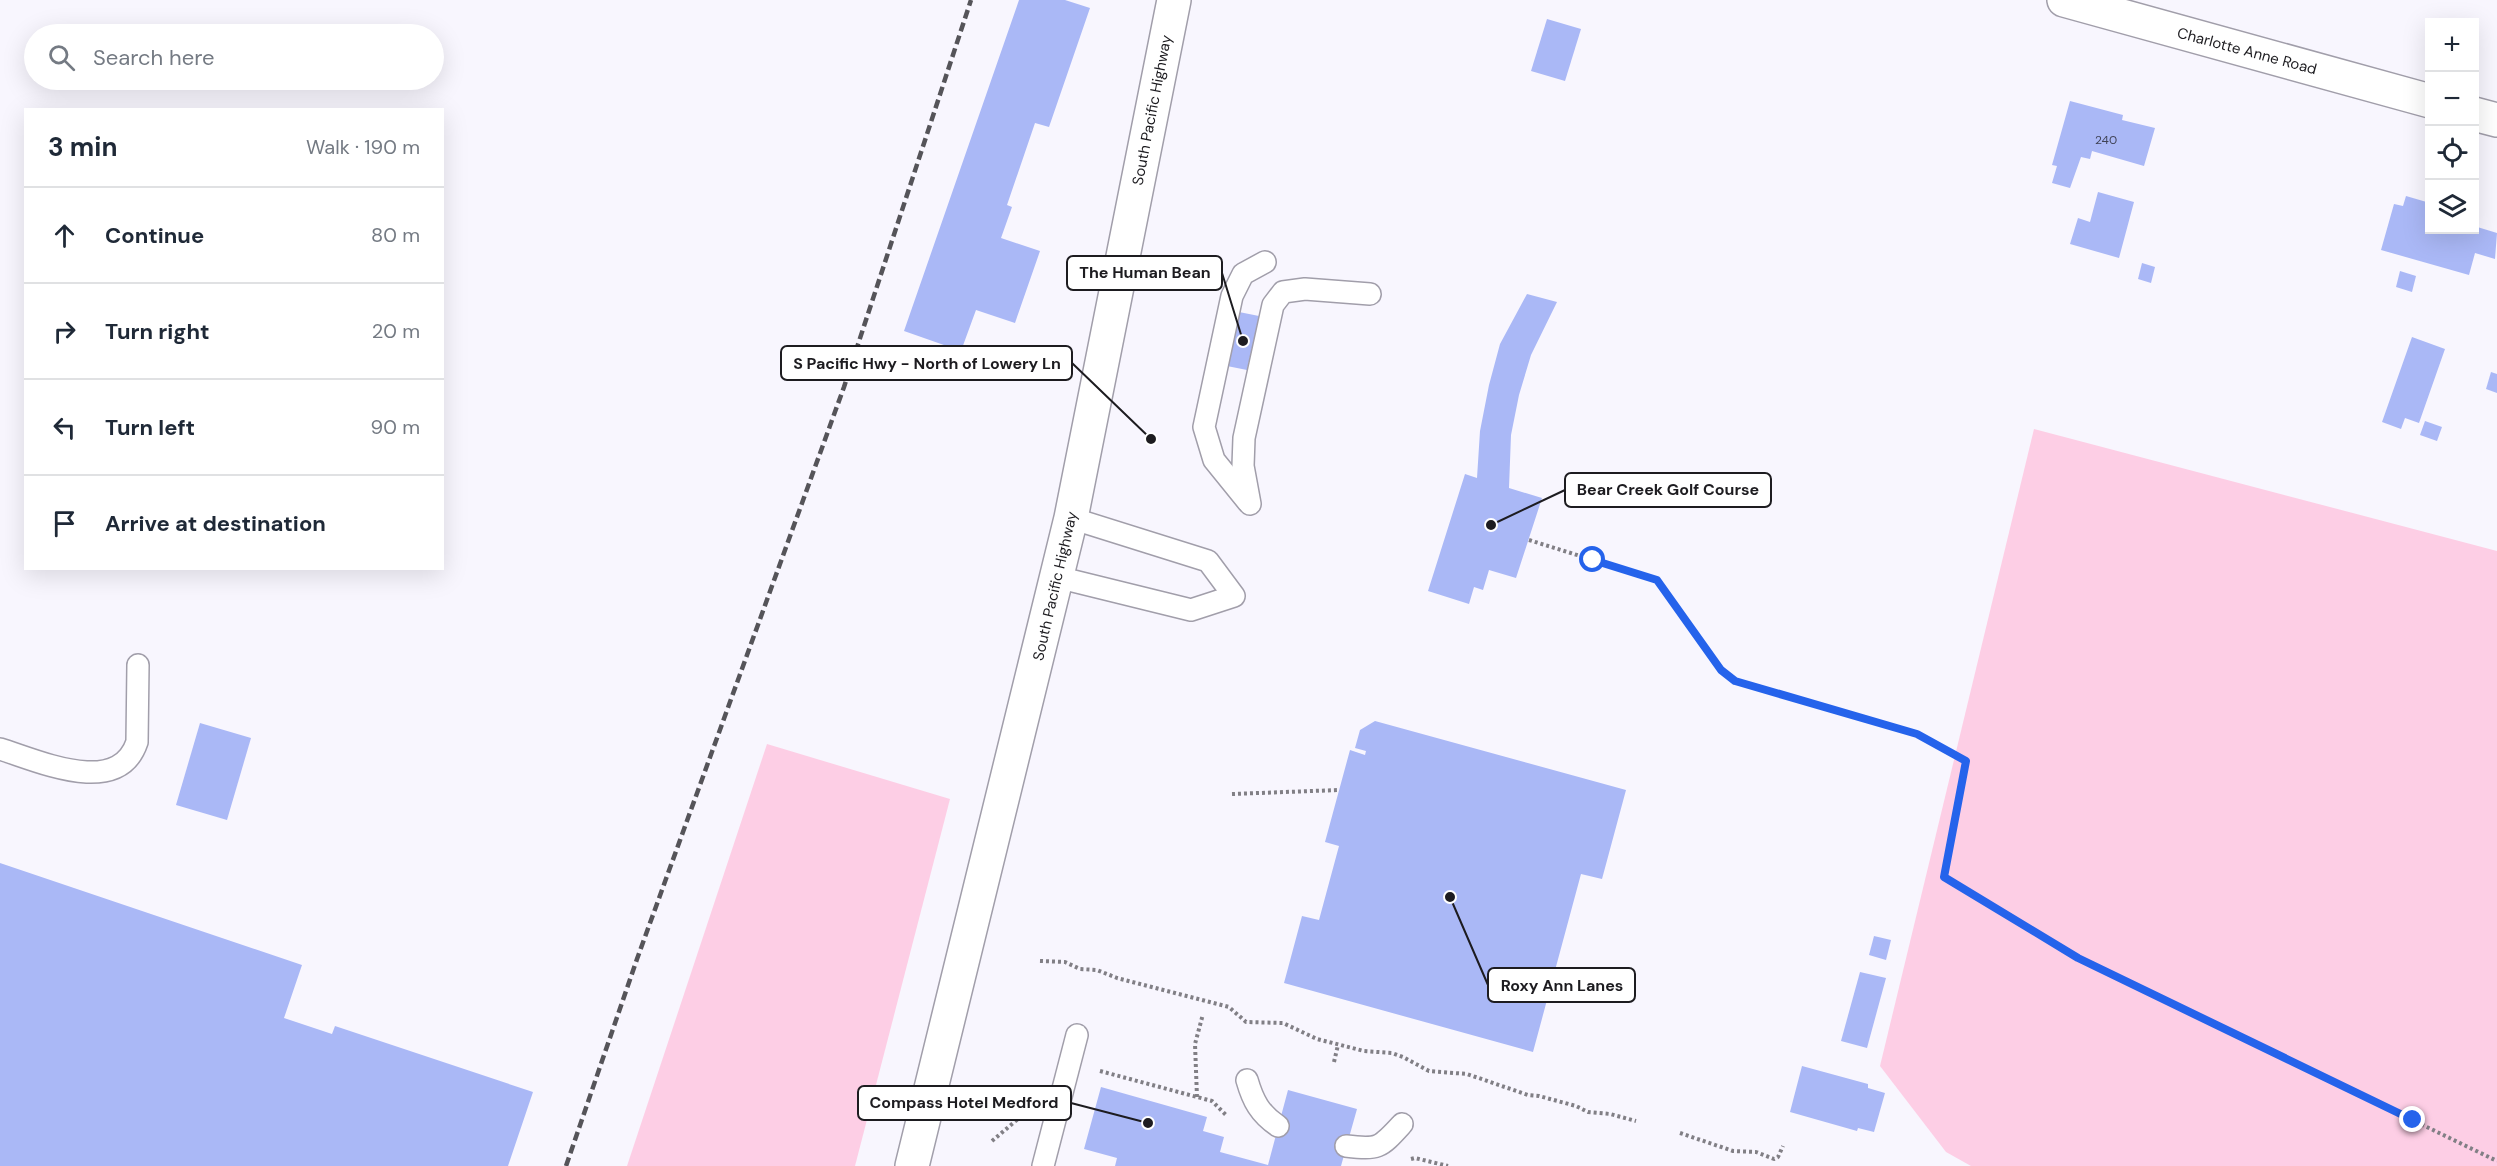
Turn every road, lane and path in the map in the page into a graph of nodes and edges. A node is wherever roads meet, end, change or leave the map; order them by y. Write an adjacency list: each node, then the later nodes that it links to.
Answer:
1 (1174, 0): 8 (main road, South Pacific Highway)
2 (2064, 0): 3 (main road, Charlotte Anne Road)
3 (2425, 100)
4 (2479, 115): 5 (main road)
5 (2497, 120)
6 (1265, 262): 7 (lane)
7 (1370, 294)
8 (1071, 518): 10 (main road, South Pacific Highway); 10 (lane)
9 (1529, 540): 33 (path)
10 (1057, 577): 34 (main road, South Pacific Highway)
11 (138, 664): 12 (lane)
12 (0, 749)
13 (1339, 790): 14 (path)
14 (1232, 794)
15 (1040, 961): 18 (path)
16 (1203, 1014): 22 (path)
17 (1077, 1035): 35 (lane)
18 (1338, 1045): 19 (path); 24 (path)
19 (1334, 1062)
20 (1095, 1073): 22 (path)
21 (1247, 1080): 27 (lane)
22 (1197, 1097): 25 (path)
23 (1027, 1111): 29 (path)
24 (1636, 1121)
25 (1232, 1124)
26 (1402, 1124): 30 (lane)
27 (1278, 1126)
28 (1680, 1133): 31 (path)
29 (992, 1141)
30 (1346, 1146)
31 (1783, 1146)
32 (1407, 1161): 36 (path)
33 (2497, 1161)
34 (912, 1166)
35 (1042, 1166)
36 (1448, 1166)

